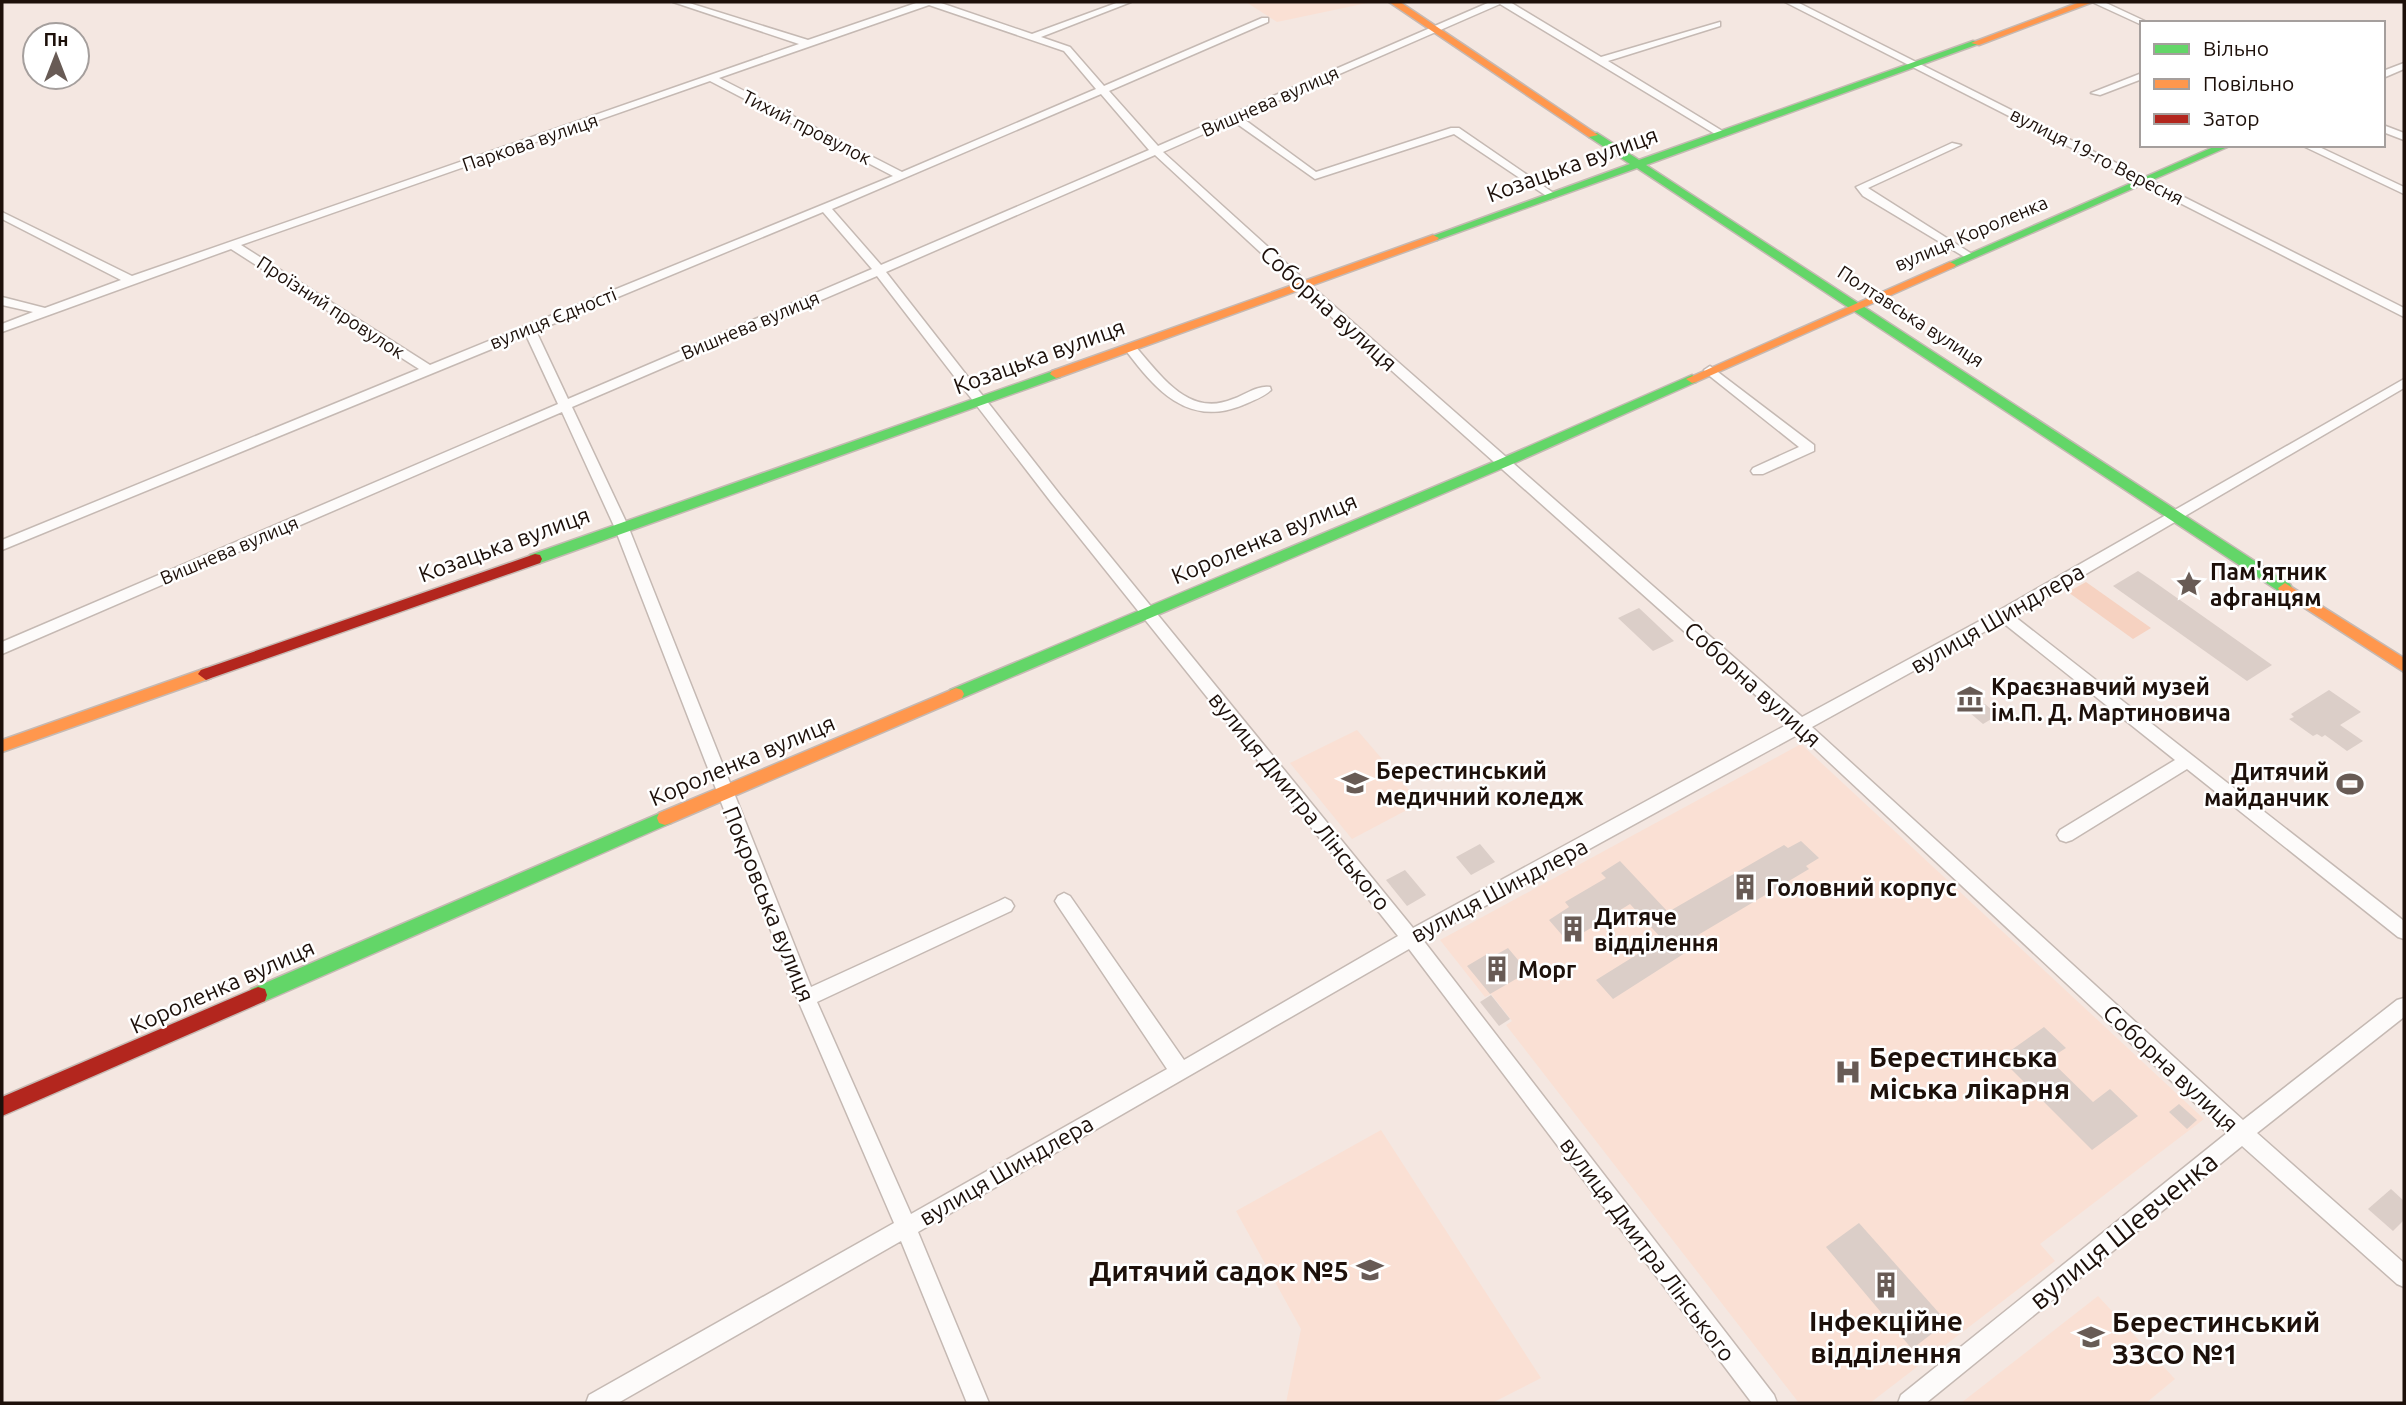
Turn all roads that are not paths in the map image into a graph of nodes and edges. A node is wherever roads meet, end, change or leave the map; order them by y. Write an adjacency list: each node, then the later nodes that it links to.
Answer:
1 (677, 2): 15 (street)
2 (929, 2): 14 (street, Соборна вулиця); 15 (street, Паркова вулиця)
3 (1127, 2): 14 (street)
4 (1394, 2): 13 (main road, Полтавська вулиця)
5 (1497, 2): 13 (street, Вишнева вулиця)
6 (1504, 2): 16 (street)
7 (1790, 2): 17 (street, вулиця 19-го Вересня)
8 (2088, 2): 17 (main road, Козацька вулиця)
9 (2097, 2): 11 (street)
10 (1265, 20): 22 (street, вулиця Єдності)
11 (2140, 21)
12 (1717, 24): 16 (street)
13 (1432, 29): 24 (street, Вишнева вулиця); 32 (main road, Полтавська вулиця)
14 (1032, 37): 22 (street, Соборна вулиця)
15 (810, 44): 21 (street, Паркова вулиця)
16 (1602, 60): 26 (street)
17 (1916, 65): 26 (main road, Козацька вулиця); 34 (street, вулиця 19-го Вересня)
18 (2404, 66): 19 (street)
19 (2385, 74)
20 (2140, 77): 23 (street)
21 (712, 78): 33 (street, Тихий провулок); 39 (street, Паркова вулиця)
22 (1104, 91): 31 (street, Соборна вулиця); 33 (street, вулиця Єдності)
23 (2096, 93)
24 (1234, 117): 31 (street, Вишнева вулиця); 36 (street)
25 (2385, 129): 27 (street)
26 (1720, 134): 32 (main road, Козацька вулиця)
27 (2404, 137)
28 (1956, 145): 40 (street)
29 (2223, 147): 34 (main road, вулиця Короленка)
30 (2310, 147): 35 (street)
31 (1156, 151): 41 (street, Вишнева вулиця); 43 (street, Соборна вулиця)
32 (1638, 164): 36 (main road, Козацька вулиця); 45 (main road, Полтавська вулиця)
33 (902, 176): 37 (street, вулиця Єдності)
34 (2147, 181): 40 (main road, вулиця Короленка); 47 (street, вулиця 19-го Вересня)
35 (2404, 191)
36 (1551, 196): 43 (main road, Козацька вулиця)
37 (824, 207): 41 (street, вулиця Дмитра Лінського); 49 (street, вулиця Єдності)
38 (2, 215): 42 (street)
39 (233, 245): 42 (street, Паркова вулиця); 51 (street, Проїзний провулок)
40 (1968, 256): 45 (main road, вулиця Короленка)
41 (879, 270): 55 (street, вулиця Дмитра Лінського); 56 (street, Вишнева вулиця)
42 (131, 280): 46 (street, Паркова вулиця)
43 (1303, 285): 50 (main road, Козацька вулиця); 57 (street, Соборна вулиця)
44 (2, 301): 46 (street)
45 (1857, 306): 52 (main road, вулиця Короленка); 59 (main road, Полтавська вулиця)
46 (48, 312): 48 (street, Паркова вулиця)
47 (2404, 313)
48 (2, 328)
49 (529, 328): 51 (street, вулиця Єдності); 56 (street, Покровська вулиця)
50 (1130, 348): 54 (street); 55 (main road, Козацька вулиця)
51 (428, 369): 61 (street, вулиця Єдності)
52 (1710, 370): 57 (main road, вулиця Короленка); 58 (street)
53 (2404, 383): 59 (street, вулиця Шиндлера)
54 (1265, 390)
55 (980, 402): 60 (main road, Козацька вулиця); 62 (street, вулиця Дмитра Лінського)
56 (566, 404): 60 (street, Покровська вулиця); 64 (street, Вишнева вулиця)
57 (1503, 463): 62 (main road, Короленка вулиця); 66 (street, Соборна вулиця)
58 (1758, 471)
59 (2175, 516): 63 (street, вулиця Шиндлера); 65 (main road, Полтавська вулиця)
60 (621, 526): 67 (main road, Козацька вулиця); 69 (street, Покровська вулиця)
61 (2, 545)
62 (1146, 612): 69 (main road, Короленка вулиця); 74 (street, вулиця Дмитра Лінського)
63 (2003, 615): 66 (street, вулиця Шиндлера); 68 (street)
64 (2, 648)
65 (2404, 666)
66 (1802, 727): 74 (street, вулиця Шиндлера); 79 (street, Соборна вулиця)
67 (2, 746)
68 (2188, 760): 70 (street); 73 (street)
69 (724, 792): 75 (street, Покровська вулиця); 78 (main road, Короленка вулиця)
70 (2066, 835)
71 (1064, 901): 77 (street)
72 (1005, 906): 75 (street)
73 (2404, 931)
74 (1411, 938): 77 (street, вулиця Шиндлера); 84 (street, вулиця Дмитра Лінського)
75 (806, 998): 80 (street, Покровська вулиця)
76 (2404, 1006): 79 (street, вулиця Шевченка)
77 (1180, 1071): 80 (street, вулиця Шиндлера)
78 (2, 1107)
79 (2242, 1133): 81 (street, Соборна вулиця); 85 (street, вулиця Шевченка)
80 (906, 1227): 82 (street, вулиця Шиндлера); 83 (street, Покровська вулиця)
81 (2404, 1276)
82 (597, 1403)
83 (978, 1403)
84 (1766, 1403)
85 (1909, 1403)

